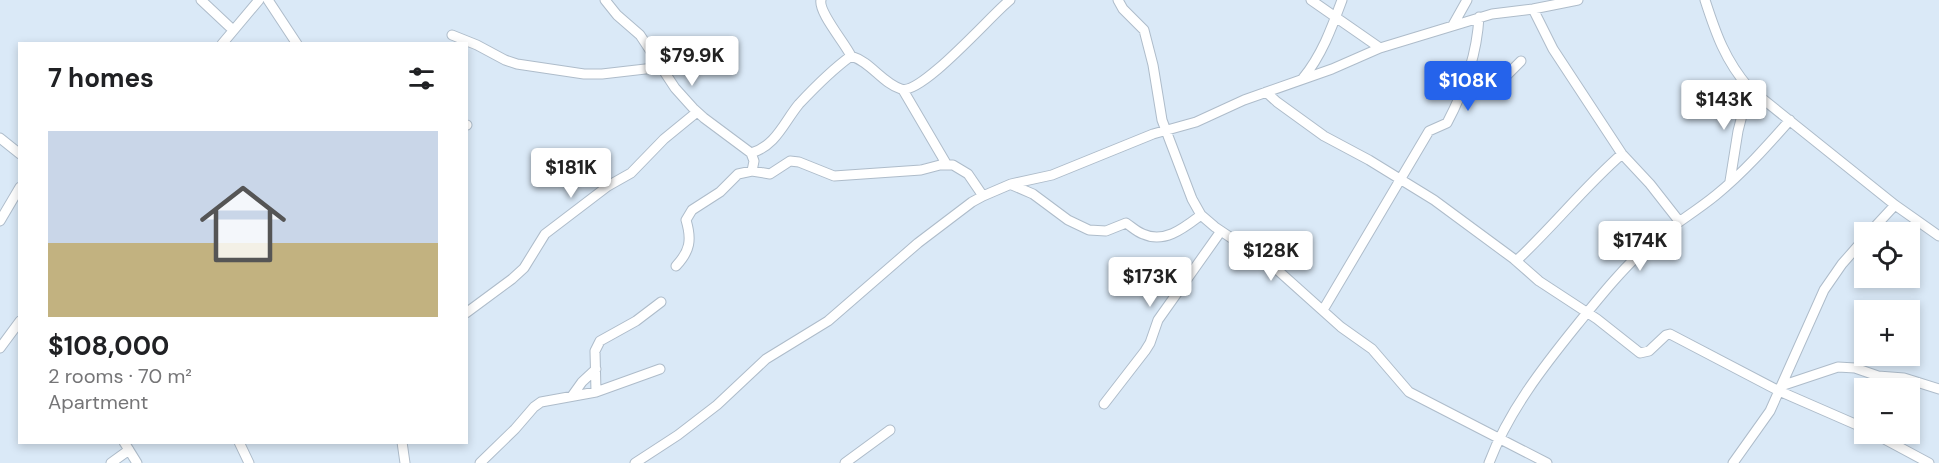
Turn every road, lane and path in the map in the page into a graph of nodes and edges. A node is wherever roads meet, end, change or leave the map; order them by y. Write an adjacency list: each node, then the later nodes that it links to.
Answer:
1 (201, 0): 17 (street)
2 (259, 0): 17 (street)
3 (268, 0): 20 (street)
4 (605, 0): 24 (street)
5 (1010, 0): 28 (street)
6 (1118, 0): 32 (street)
7 (1311, 0): 15 (street)
8 (1342, 0): 15 (street)
9 (1467, 0): 16 (street)
10 (1578, 0): 13 (street)
11 (1704, 0): 27 (street)
12 (818, 1): 22 (street)
13 (1533, 9): 14 (street); 36 (street)
14 (1479, 17): 16 (street); 26 (street)
15 (1335, 18): 21 (street); 25 (street)
16 (1453, 24): 21 (street)
17 (233, 30): 19 (street)
18 (452, 35): 24 (street)
19 (224, 42)
20 (296, 42)
21 (1380, 48): 25 (street)
22 (851, 56): 28 (street); 35 (street)
23 (1521, 62): 26 (street)
24 (664, 70): 30 (street)
25 (1302, 78): 29 (street)
26 (1463, 83): 39 (street)
27 (1749, 88): 31 (street); 40 (street)
28 (903, 90): 37 (street)
29 (1266, 92): 32 (street); 39 (street)
30 (697, 112): 35 (street); 56 (street)
31 (1790, 120): 40 (street); 44 (street)
32 (1166, 130): 41 (street); 45 (street)
33 (0, 138): 34 (street)
34 (18, 152)
35 (751, 153): 38 (street)
36 (1623, 154): 47 (street); 52 (street)
37 (947, 165): 38 (street); 43 (street)
38 (752, 171): 53 (street)
39 (1400, 180): 52 (street); 55 (street)
40 (1730, 181): 47 (street)
41 (1011, 184): 43 (street); 45 (street)
42 (18, 190): 46 (street)
43 (983, 196): 79 (street)
44 (1895, 205): 48 (street); 50 (street)
45 (1201, 214): 49 (street)
46 (0, 221)
47 (1679, 221): 57 (street)
48 (1879, 222)
49 (1221, 231): 55 (street); 66 (street)
50 (1939, 236)
51 (1854, 250): 62 (street)
52 (1516, 261): 57 (street)
53 (676, 266)
54 (661, 302): 60 (street)
55 (1323, 310): 69 (street)
56 (468, 311)
57 (1587, 312): 62 (street); 69 (street)
58 (18, 324): 59 (street)
59 (0, 348)
60 (596, 369): 64 (street); 65 (street)
61 (660, 369): 64 (street)
62 (1780, 388): 63 (street); 67 (street); 83 (street)
63 (1939, 389)
64 (596, 392): 65 (street)
65 (572, 396): 78 (street)
66 (1104, 404)
67 (1854, 423)
68 (890, 430): 80 (street)
69 (1499, 437): 81 (street); 82 (street)
70 (240, 444): 76 (street)
71 (402, 444): 77 (street)
72 (1894, 444): 84 (street)
73 (127, 446): 74 (street); 75 (street)
74 (111, 463)
75 (137, 463)
76 (249, 463)
77 (405, 463)
78 (480, 463)
79 (635, 463)
80 (845, 463)
81 (1489, 463)
82 (1547, 463)
83 (1733, 463)
84 (1929, 463)

